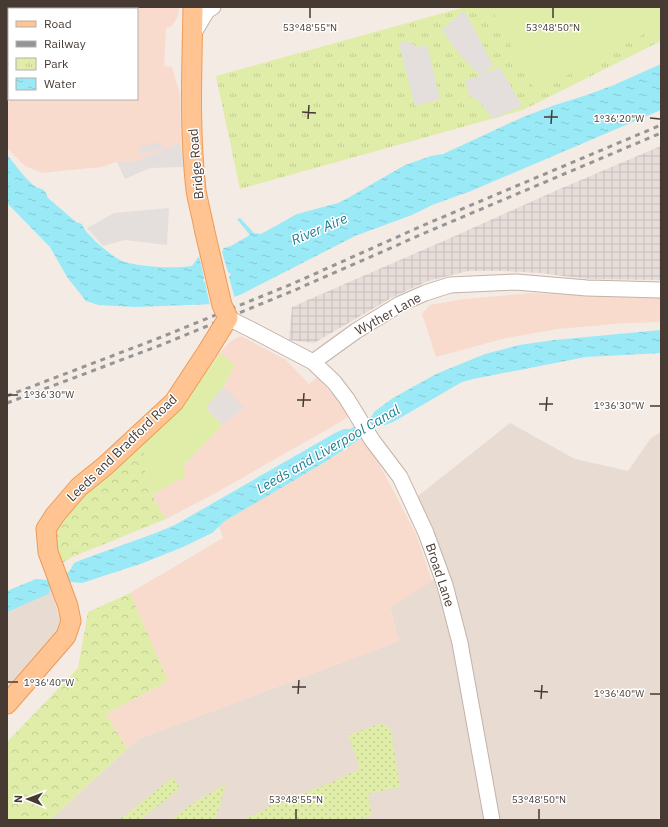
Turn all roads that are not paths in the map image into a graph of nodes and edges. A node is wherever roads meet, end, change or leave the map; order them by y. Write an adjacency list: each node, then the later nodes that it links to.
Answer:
1 (193, 7): 3 (main road, Bridge Road)
2 (213, 7): 3 (street)
3 (192, 36): 5 (main road, Bridge Road, bridge)
4 (661, 290): 6 (street, Wyther Lane)
5 (228, 318): 6 (street, bridge); 7 (main road, Leeds and Bradford Road, bridge)
6 (313, 362): 8 (street, Broad Lane)
7 (7, 704)
8 (492, 820)

